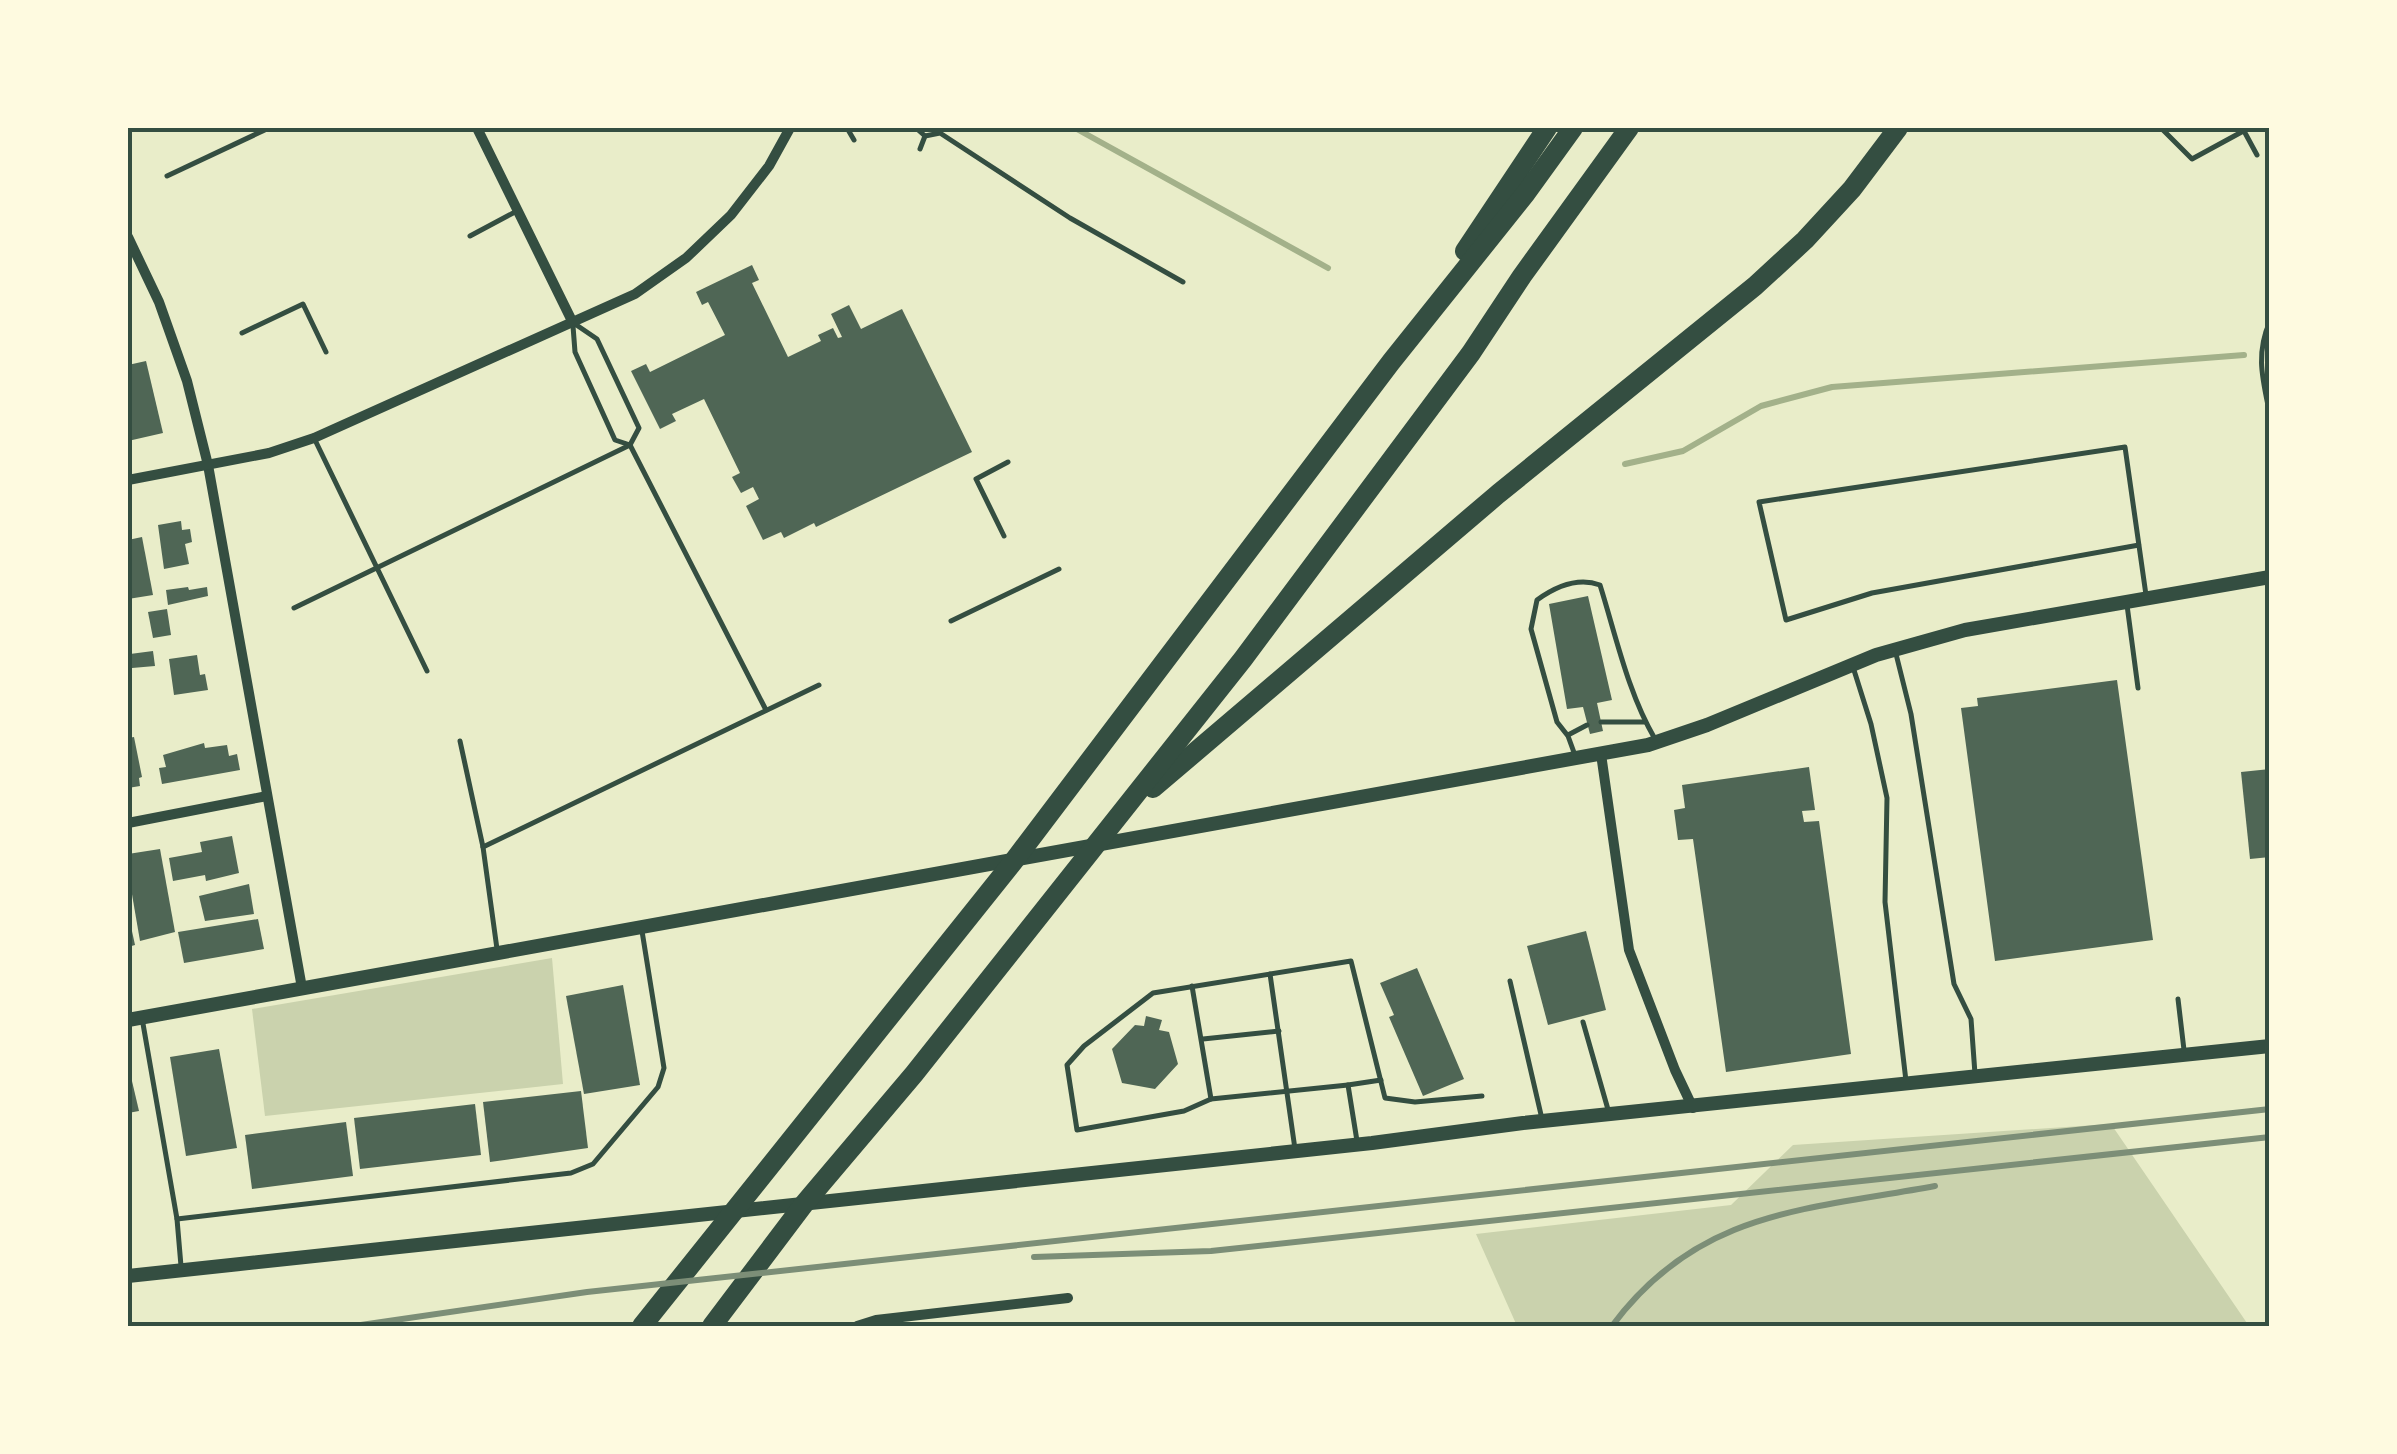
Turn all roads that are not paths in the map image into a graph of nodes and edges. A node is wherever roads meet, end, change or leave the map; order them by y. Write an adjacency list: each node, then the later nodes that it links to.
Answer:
1 (268, 128): 16 (lane)
2 (478, 128): 17 (street)
3 (790, 128): 22 (street)
4 (847, 128): 13 (lane)
5 (916, 128): 12 (lane)
6 (1547, 128): 25 (highway)
7 (1573, 128): 25 (highway)
8 (1629, 128): 56 (highway)
9 (1898, 128): 56 (highway)
10 (2160, 128): 11 (lane)
11 (2247, 129): 15 (lane)
12 (925, 136): 14 (lane); 20 (lane)
13 (854, 140)
14 (920, 149)
15 (2256, 155)
16 (167, 176)
17 (518, 211): 18 (lane); 22 (street)
18 (470, 236)
19 (128, 237): 30 (street)
20 (1183, 282)
21 (2270, 321): 26 (lane)
22 (573, 323): 27 (street); 28 (lane); 28 (lane)
23 (242, 334): 24 (lane)
24 (326, 352)
25 (1391, 362): 88 (highway)
26 (2270, 415)
27 (314, 438): 30 (street); 34 (lane)
28 (630, 445): 34 (lane); 46 (lane)
29 (1008, 462): 32 (lane)
30 (208, 464): 31 (street); 55 (street)
31 (128, 480)
32 (1004, 536)
33 (2139, 545): 33 (lane); 37 (lane)
34 (377, 568): 39 (lane); 43 (lane)
35 (1059, 569): 40 (lane)
36 (2270, 577): 37 (street)
37 (2147, 598): 38 (street)
38 (2127, 602): 41 (street); 45 (lane)
39 (294, 608)
40 (951, 621)
41 (1895, 650): 42 (street); 72 (lane)
42 (1852, 664): 52 (street); 75 (lane)
43 (427, 671)
44 (820, 684): 46 (lane)
45 (2138, 688)
46 (766, 710): 58 (lane)
47 (1601, 722): 48 (lane)
48 (1645, 722): 50 (lane); 52 (lane)
49 (1587, 725): 50 (lane)
50 (1568, 736): 54 (lane)
51 (460, 740): 58 (lane)
52 (1656, 742): 53 (street)
53 (1601, 754): 54 (street); 79 (street)
54 (1576, 758): 59 (street)
55 (267, 796): 57 (street); 64 (street)
56 (1118, 818): 89 (highway)
57 (128, 823)
58 (482, 847): 60 (lane)
59 (642, 928): 60 (street); 84 (lane)
60 (498, 953): 64 (street)
61 (1270, 974): 63 (lane); 68 (lane); 73 (lane)
62 (1510, 981): 81 (lane)
63 (1192, 986): 69 (lane); 78 (lane)
64 (302, 988): 66 (street)
65 (2178, 998): 71 (lane)
66 (135, 1018): 84 (lane)
67 (1582, 1022): 80 (lane)
68 (1279, 1030): 69 (lane); 76 (lane)
69 (1202, 1040): 78 (lane)
70 (2270, 1046): 71 (street)
71 (2185, 1055): 72 (street)
72 (1976, 1078): 75 (street)
73 (1381, 1080): 74 (lane); 77 (lane)
74 (1348, 1085): 76 (lane); 82 (lane)
75 (1907, 1085): 79 (street)
76 (1288, 1090): 78 (lane); 83 (lane)
77 (1482, 1096)
78 (1211, 1099)
79 (1693, 1108): 80 (street)
80 (1610, 1116): 81 (street)
81 (1542, 1122): 82 (street)
82 (1357, 1144): 83 (street)
83 (1295, 1151): 85 (street)
84 (178, 1219): 85 (lane)
85 (181, 1270): 86 (street)
86 (128, 1276)
87 (1068, 1298): 90 (street)
88 (642, 1326)
89 (712, 1326)
90 (857, 1326)

